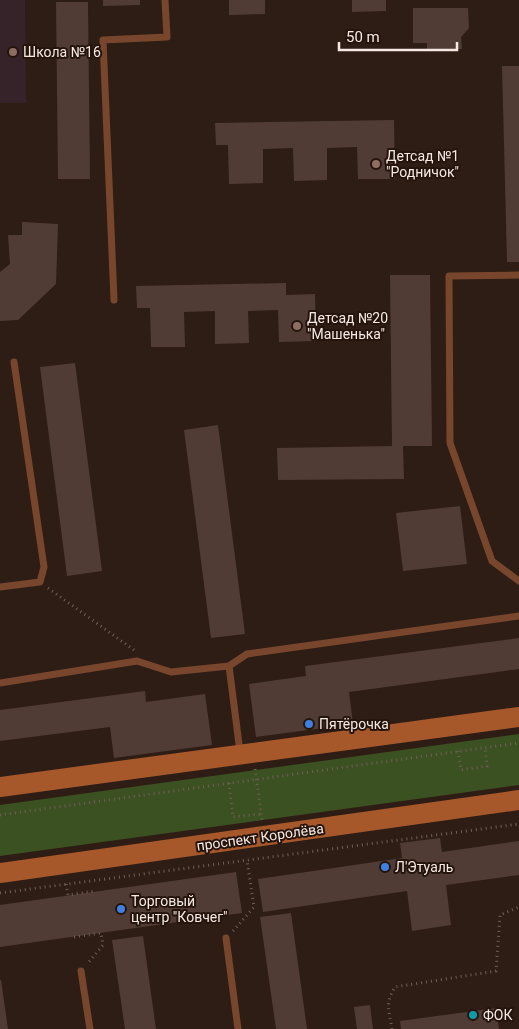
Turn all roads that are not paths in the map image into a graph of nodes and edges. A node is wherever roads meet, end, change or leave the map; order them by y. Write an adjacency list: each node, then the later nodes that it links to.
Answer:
1 (165, 0): 3 (lane)
2 (519, 275): 5 (lane)
3 (114, 300)
4 (14, 362): 6 (lane)
5 (519, 581)
6 (0, 587)
7 (519, 616): 8 (lane)
8 (229, 666): 9 (lane); 11 (lane)
9 (0, 683)
10 (519, 717): 11 (main road)
11 (247, 755): 12 (main road)
12 (0, 787)
13 (519, 800): 14 (main road, проспект Королёва)
14 (0, 873)
15 (226, 938): 18 (lane)
16 (81, 971): 17 (lane)
17 (90, 1029)
18 (238, 1029)

